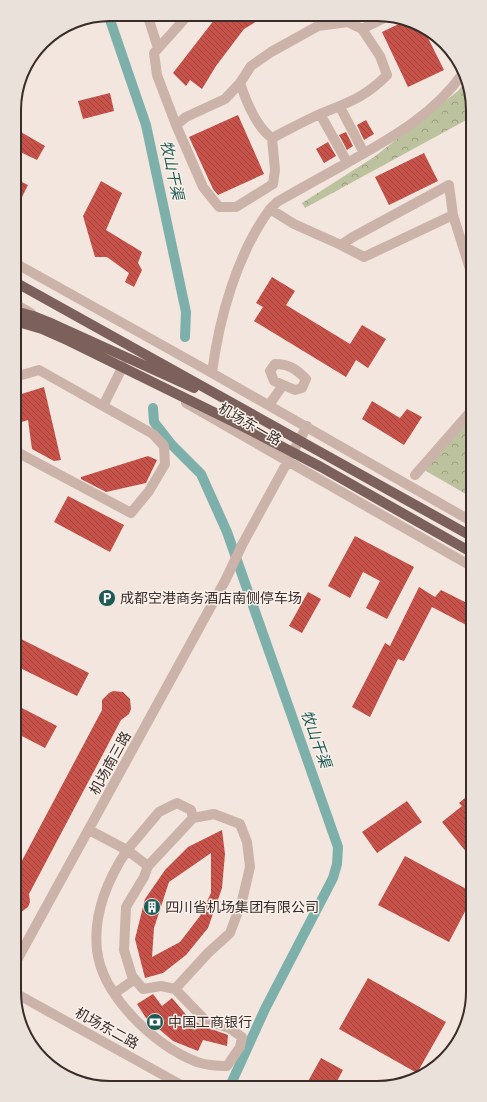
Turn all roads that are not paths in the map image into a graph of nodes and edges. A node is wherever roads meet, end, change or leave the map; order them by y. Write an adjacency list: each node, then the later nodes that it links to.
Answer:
1 (150, 21): 5 (street)
2 (183, 21): 5 (street)
3 (378, 21): 4 (street)
4 (362, 29): 7 (street); 8 (street)
5 (158, 48): 10 (street)
6 (459, 77): 12 (street)
7 (240, 83): 10 (street); 11 (street)
8 (340, 107): 9 (street); 12 (street)
9 (320, 114): 11 (street); 13 (street)
10 (176, 125): 11 (street)
11 (272, 138)
12 (364, 153): 13 (street)
13 (347, 162): 14 (street)
14 (270, 209): 16 (street); 24 (street)
15 (453, 215): 16 (street); 16 (street); 17 (street)
16 (341, 245)
17 (466, 256)
18 (21, 266): 24 (street, 机场东一路)
19 (21, 285): 29 (main road, bridge)
20 (21, 307): 23 (street, 机场东一路)
21 (21, 313): 29 (main road, bridge)
22 (21, 323): 39 (main road, bridge)
23 (123, 366): 28 (street); 33 (street, 机场东一路)
24 (212, 373): 27 (street, 机场东一路)
25 (21, 376): 28 (street)
26 (283, 386): 27 (street)
27 (268, 405): 31 (street, 机场东一路)
28 (103, 406): 32 (street)
29 (256, 416): 38 (main road, bridge)
30 (466, 417): 34 (street)
31 (307, 426): 33 (street, 机场南三路); 35 (street, 机场东一路)
32 (21, 454)
33 (288, 462): 40 (street, 机场东一路); 42 (street, 机场南三路)
34 (415, 475)
35 (417, 490): 36 (street); 37 (street, 机场东一路)
36 (466, 511)
37 (466, 518)
38 (466, 533)
39 (466, 549)
40 (466, 563)
41 (193, 818): 43 (street); 44 (street); 47 (street)
42 (89, 830): 43 (street); 45 (street, 机场南三路)
43 (127, 850): 44 (street); 48 (street)
44 (148, 866): 46 (street)
45 (21, 953)
46 (135, 979): 47 (street); 48 (street)
47 (174, 989): 48 (street)
48 (115, 993)
49 (21, 996): 50 (street, 机场东二路)
50 (174, 1081)

